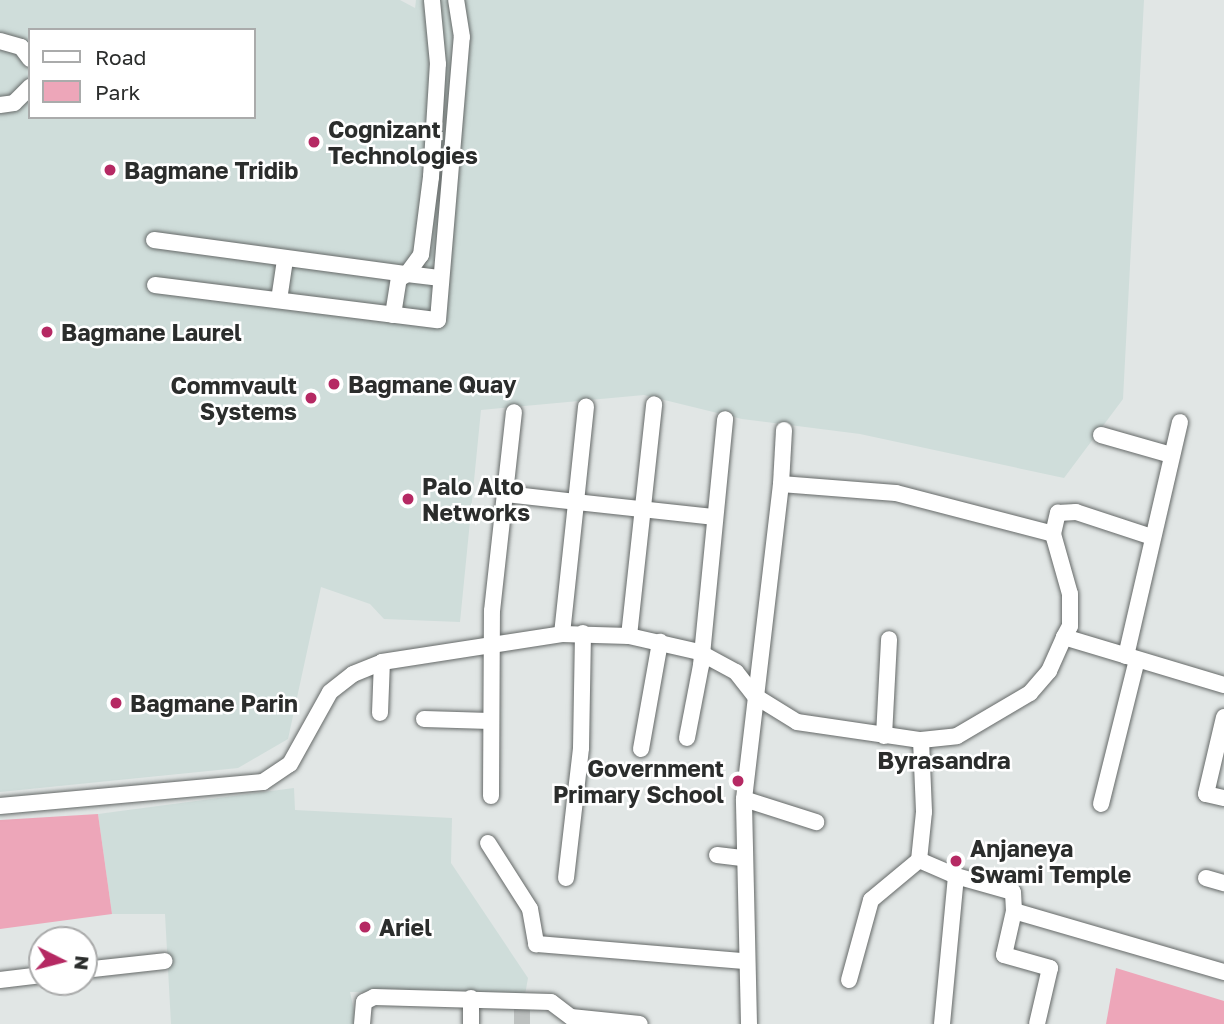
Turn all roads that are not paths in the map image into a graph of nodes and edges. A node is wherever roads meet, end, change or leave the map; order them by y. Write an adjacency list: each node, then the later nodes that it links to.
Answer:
1 (432, 0): 9 (street)
2 (456, 0): 10 (street)
3 (0, 41): 4 (street)
4 (28, 56)
5 (28, 89): 6 (street)
6 (0, 106)
7 (154, 240): 8 (street)
8 (285, 260): 9 (street); 12 (street)
9 (407, 274): 10 (street); 13 (street)
10 (441, 278): 13 (street)
11 (155, 285): 12 (street)
12 (279, 300): 13 (street)
13 (393, 315)
14 (654, 404): 25 (street)
15 (586, 407): 24 (street)
16 (514, 412): 23 (street)
17 (725, 419): 26 (street)
18 (1180, 422): 21 (street)
19 (784, 430): 22 (street)
20 (1101, 435): 21 (street)
21 (1171, 455): 28 (street)
22 (781, 484): 27 (street); 40 (street)
23 (506, 494): 24 (street); 35 (street)
24 (576, 502): 25 (street); 30 (street)
25 (642, 510): 26 (street); 31 (street)
26 (714, 517): 36 (street)
27 (1054, 534): 28 (street); 32 (street)
28 (1152, 537): 37 (street)
29 (583, 633): 30 (street); 31 (street); 60 (street)
30 (562, 634): 35 (street)
31 (629, 636): 34 (street)
32 (1064, 637): 37 (street); 47 (street)
33 (889, 639): 45 (street)
34 (660, 642): 36 (street); 48 (street)
35 (491, 643): 38 (street); 44 (street)
36 (699, 652): 40 (street); 46 (street)
37 (1131, 658): 39 (street); 52 (street)
38 (382, 662): 41 (street); 53 (street)
39 (1224, 685)
40 (755, 696): 45 (street); 51 (street)
41 (380, 713)
42 (1224, 717): 50 (street)
43 (424, 719): 44 (street)
44 (490, 721): 49 (street)
45 (884, 736): 47 (street)
46 (687, 738)
47 (921, 740): 58 (street)
48 (641, 749)
49 (491, 796)
50 (1224, 798)
51 (744, 799): 54 (street); 57 (street)
52 (1101, 804)
53 (0, 806)
54 (816, 822)
55 (488, 843): 65 (street)
56 (717, 855): 57 (street)
57 (742, 858): 65 (street)
58 (919, 860): 59 (street); 69 (street)
59 (956, 876): 63 (street); 76 (street)
60 (566, 878)
61 (1206, 878): 62 (street)
62 (1224, 883)
63 (1014, 911): 67 (street); 77 (street)
64 (165, 961): 66 (street)
65 (745, 961): 75 (street)
66 (98, 968)
67 (1224, 971)
68 (28, 977): 70 (street)
69 (849, 979)
70 (0, 980)
71 (492, 1005): 72 (street); 73 (street); 74 (street)
72 (362, 1024)
73 (471, 1024)
74 (640, 1024)
75 (749, 1024)
76 (942, 1024)
77 (1037, 1024)

